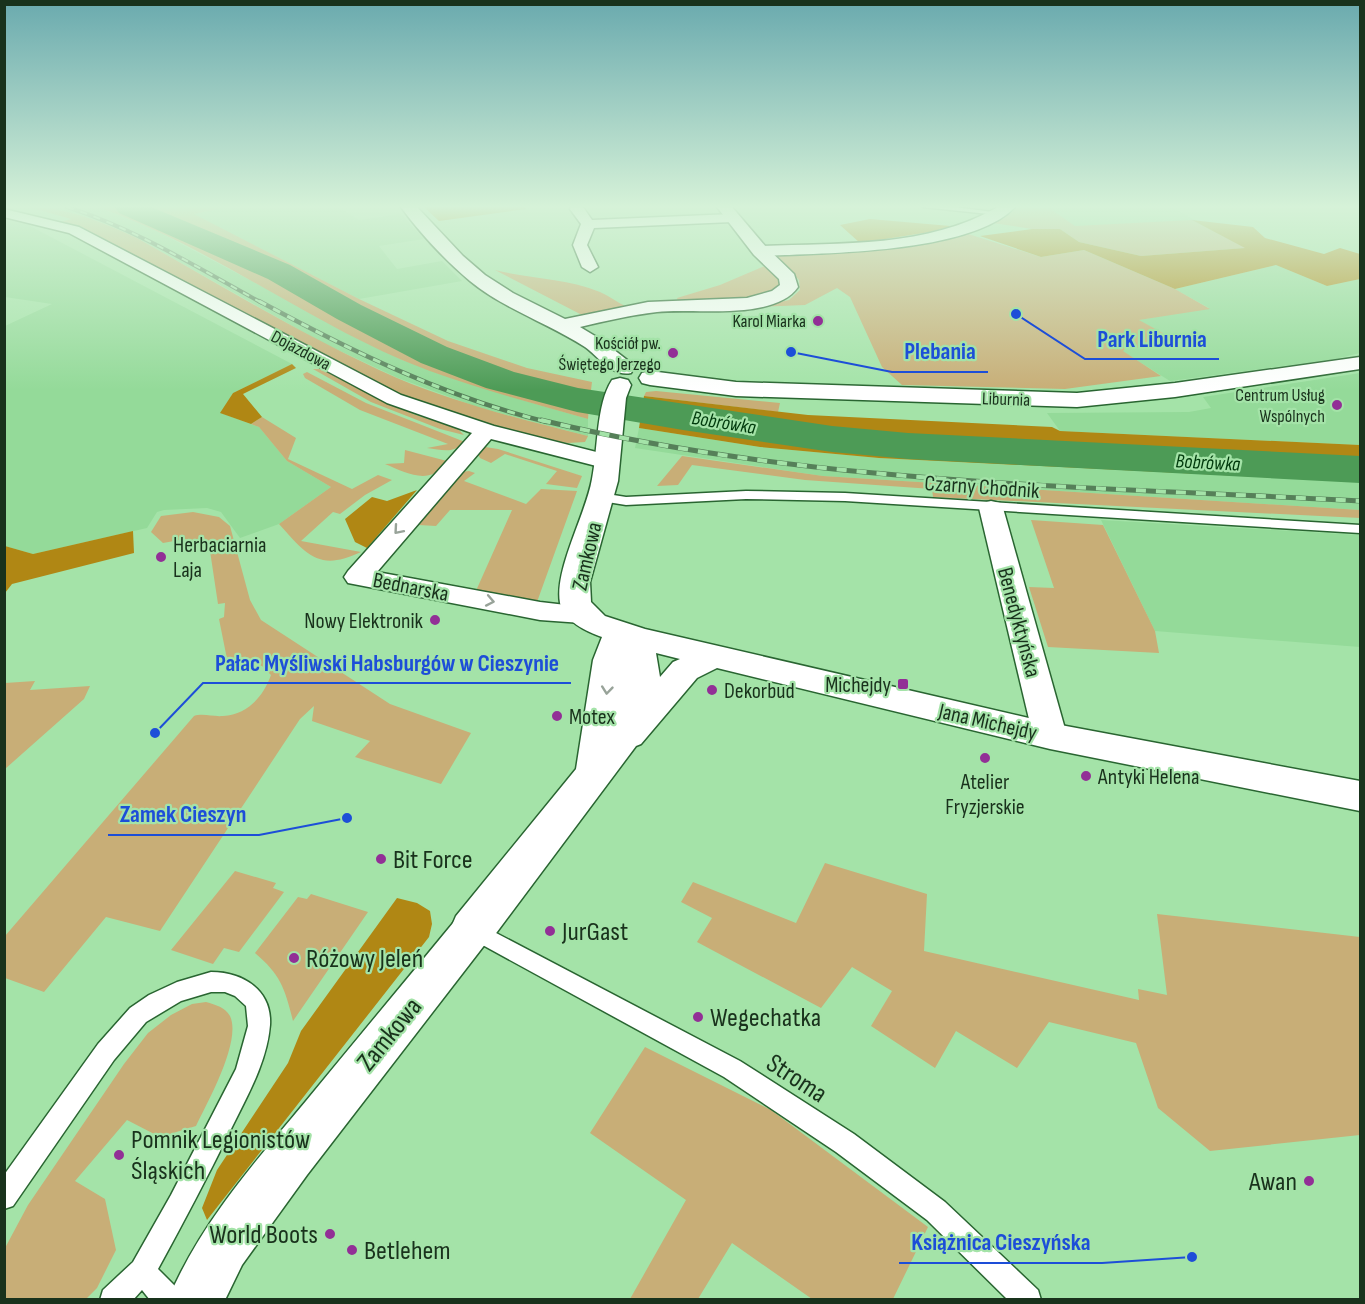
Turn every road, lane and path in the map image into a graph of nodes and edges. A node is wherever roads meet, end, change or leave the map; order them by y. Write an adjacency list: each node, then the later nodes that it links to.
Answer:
1 (146, 268): 9 (street, Dojazdowa)
2 (467, 268): 5 (street)
3 (778, 268): 4 (street)
4 (640, 309): 5 (street); 6 (street)
5 (561, 326): 6 (street)
6 (580, 336): 8 (street)
7 (1360, 363): 8 (street, Liburnia)
8 (619, 384): 10 (street, Zamkowa)
9 (486, 431): 10 (street, Dojazdowa); 14 (street, Bednarska, one-way to 14)
10 (608, 462): 11 (street, Zamkowa)
11 (601, 497): 12 (lane, Czarny Chodnik); 14 (street, Zamkowa)
12 (991, 508): 13 (lane, Czarny Chodnik); 17 (street, Benedyktyńska)
13 (1360, 529)
14 (582, 614): 15 (street, Zamkowa)
15 (629, 635): 16 (street, Jana Michejdy); 18 (street, Zamkowa)
16 (713, 656): 17 (street, Jana Michejdy); 18 (street, Zamkowa)
17 (1050, 736): 19 (street, Jana Michejdy)
18 (605, 760): 20 (street, Zamkowa)
19 (1360, 796)
20 (472, 930): 25 (street, Zamkowa); 26 (lane, Stroma)
21 (4, 1197): 22 (lane)
22 (142, 1271): 23 (lane); 24 (lane)
23 (113, 1299)
24 (168, 1299)
25 (195, 1299)
26 (1028, 1299)

